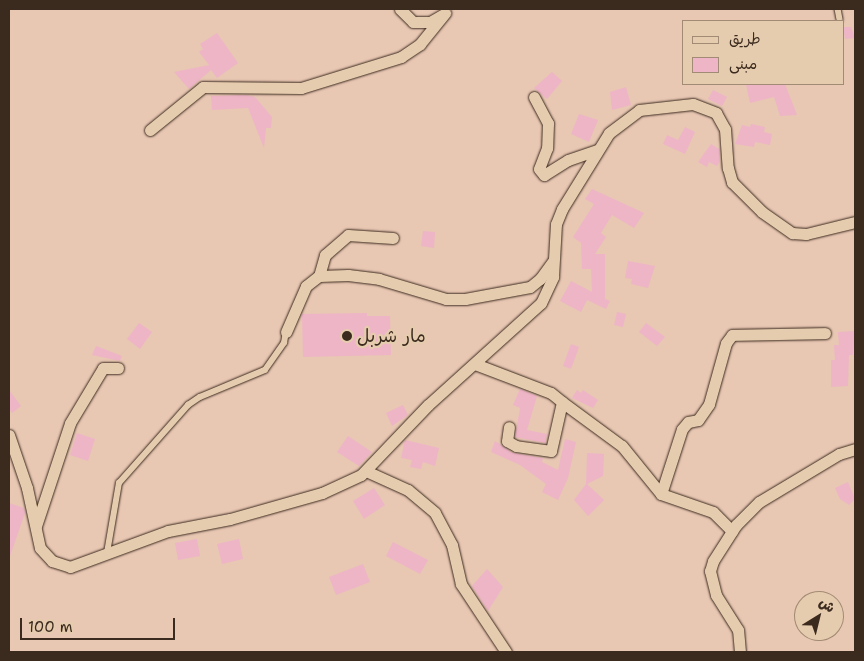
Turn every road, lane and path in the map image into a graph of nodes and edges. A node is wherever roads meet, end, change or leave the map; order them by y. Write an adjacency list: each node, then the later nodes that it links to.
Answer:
1 (400, 9): 3 (street)
2 (838, 9): 4 (lane)
3 (449, 11): 6 (street)
4 (840, 19)
5 (534, 97): 7 (street)
6 (150, 130)
7 (598, 150): 8 (street); 10 (street)
8 (855, 222)
9 (393, 238): 11 (street)
10 (554, 259): 11 (street); 14 (street)
11 (319, 276): 12 (street)
12 (286, 332): 24 (lane)
13 (825, 333): 21 (street)
14 (475, 364): 16 (street); 20 (street)
15 (118, 368): 22 (street)
16 (562, 402): 17 (street); 21 (street)
17 (509, 427)
18 (9, 435): 22 (street)
19 (854, 448): 23 (street)
20 (366, 471): 24 (street); 25 (street)
21 (661, 494): 23 (street)
22 (35, 530): 24 (street)
23 (732, 531): 26 (street)
24 (107, 555)
25 (506, 652)
26 (740, 652)

